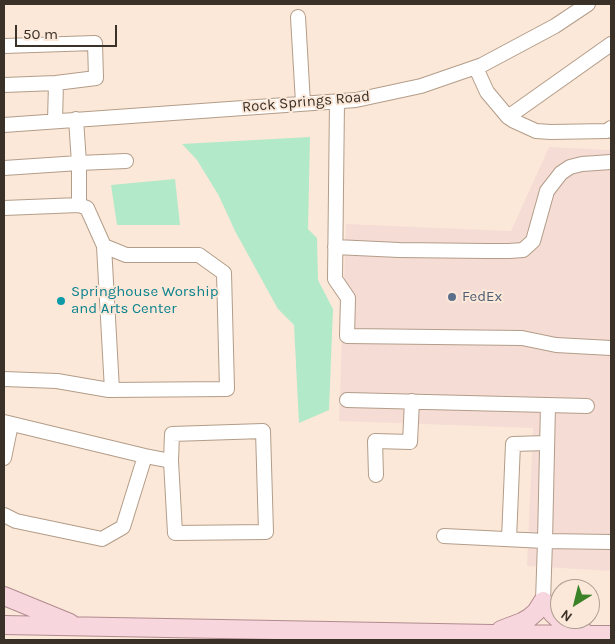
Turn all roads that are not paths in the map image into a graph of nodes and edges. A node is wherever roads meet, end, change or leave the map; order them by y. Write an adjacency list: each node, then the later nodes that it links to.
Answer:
1 (588, 4): 5 (street, Rock Springs Road)
2 (298, 17): 9 (street)
3 (611, 44): 10 (street)
4 (4, 46): 6 (street)
5 (476, 68): 8 (street, Rock Springs Road); 10 (street)
6 (56, 83): 7 (street); 12 (street)
7 (4, 85)
8 (337, 101): 9 (street, Rock Springs Road); 22 (street)
9 (303, 103): 11 (street, Rock Springs Road)
10 (508, 116): 14 (street)
11 (76, 119): 12 (street, Rock Springs Road); 17 (street)
12 (55, 121): 13 (street, Rock Springs Road)
13 (4, 125)
14 (611, 128)
15 (126, 161): 17 (street)
16 (611, 162): 22 (street)
17 (79, 163): 18 (street); 19 (street)
18 (4, 168)
19 (79, 204): 20 (street); 21 (street)
20 (4, 208)
21 (104, 246): 25 (street); 25 (street)
22 (335, 247): 23 (street)
23 (611, 348)
24 (4, 379): 25 (street)
25 (112, 390)
26 (347, 400): 27 (street)
27 (412, 401): 28 (street); 35 (street)
28 (548, 405): 29 (street); 31 (street)
29 (587, 406)
30 (8, 423): 32 (street); 33 (street)
31 (547, 443): 38 (street); 39 (street)
32 (145, 456): 34 (street); 36 (street)
33 (4, 458)
34 (171, 461): 34 (street)
35 (376, 475)
36 (4, 515)
37 (444, 536): 38 (street)
38 (509, 539): 39 (street)
39 (545, 541): 40 (street); 42 (street)
40 (611, 542)
41 (4, 596): 44 (main road)
42 (543, 601): 45 (main road); 46 (main road)
43 (4, 625): 44 (main road)
44 (80, 626): 45 (main road)
45 (492, 634): 46 (main road)
46 (593, 634): 47 (main road)
47 (611, 634)

